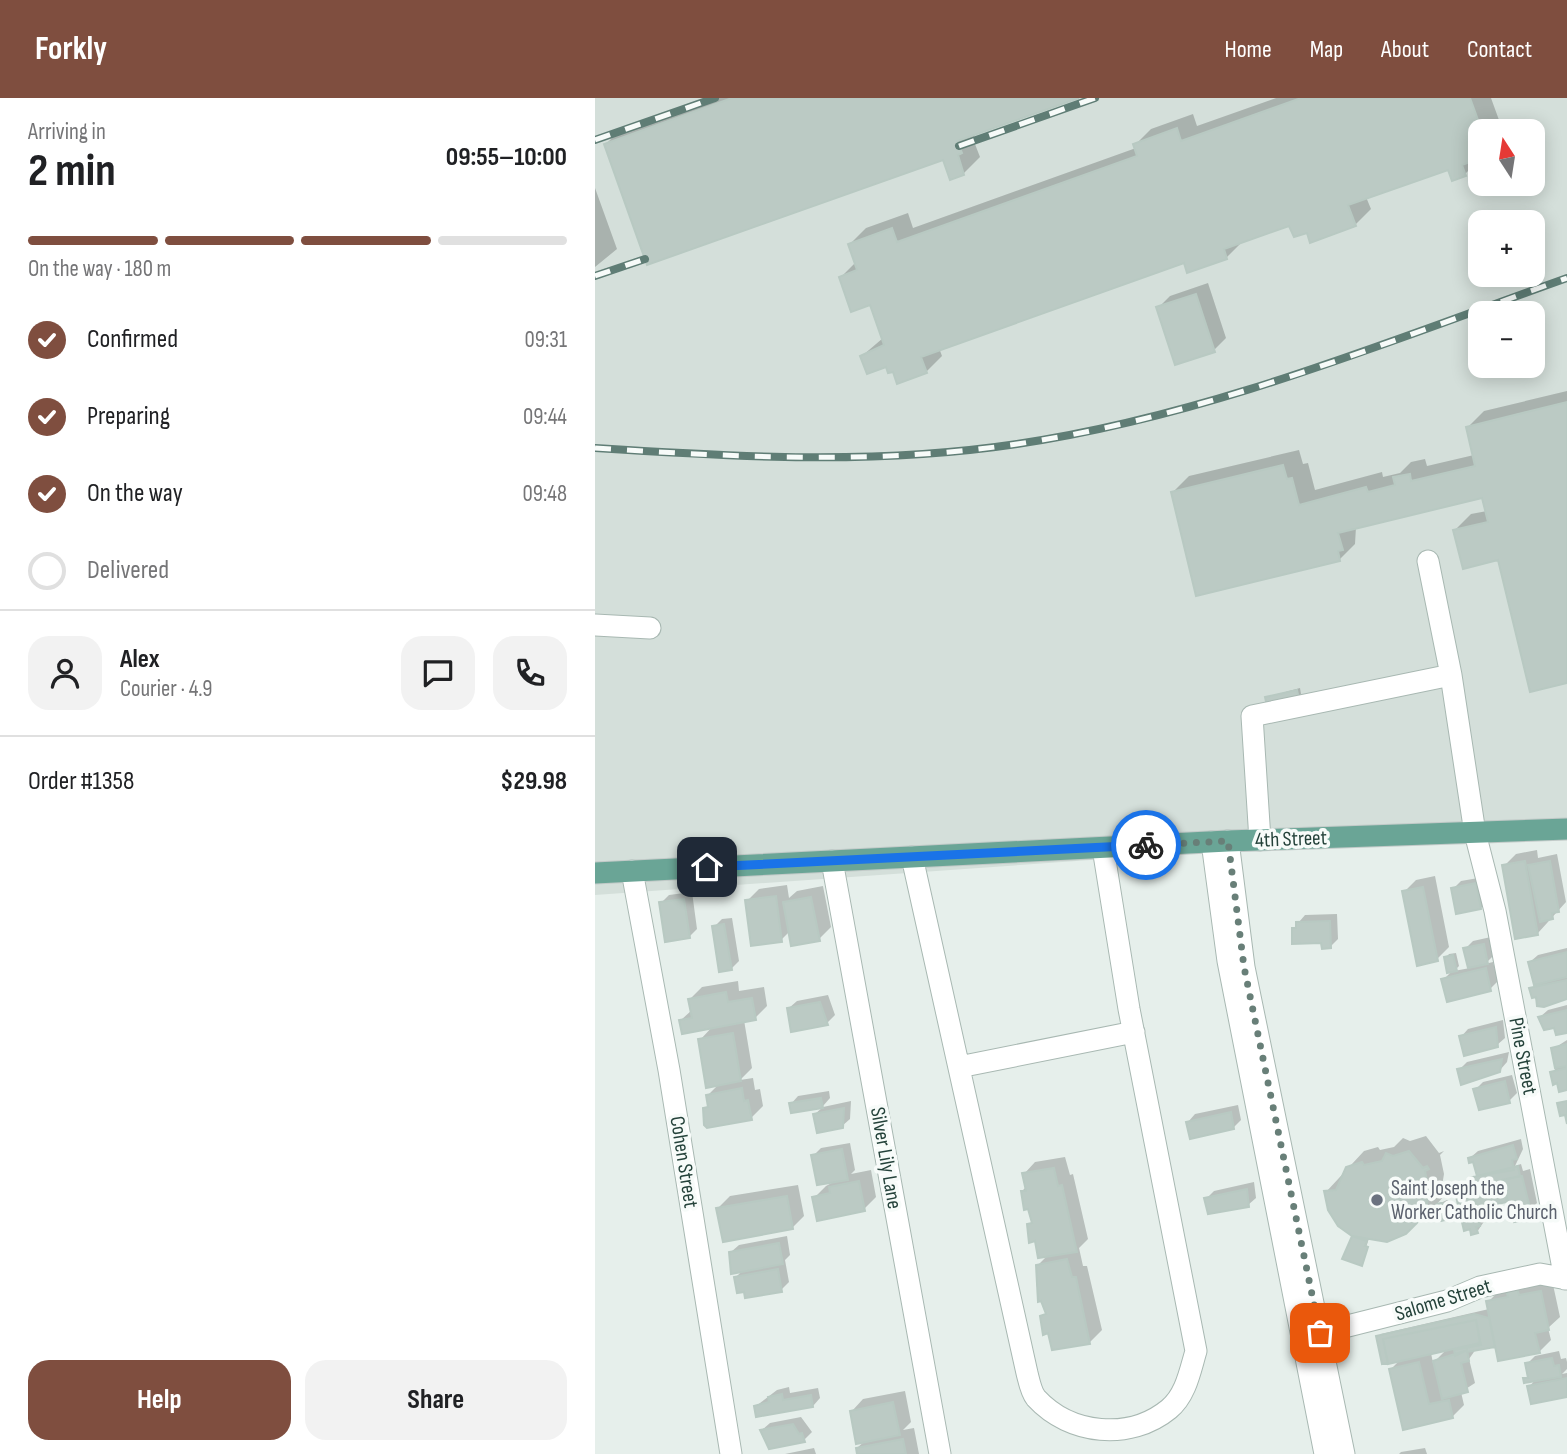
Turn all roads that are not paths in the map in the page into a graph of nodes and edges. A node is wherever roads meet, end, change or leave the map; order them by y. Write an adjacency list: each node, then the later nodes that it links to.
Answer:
1 (1428, 561): 4 (street, Pine Street)
2 (595, 625): 3 (street)
3 (650, 628)
4 (1451, 675): 6 (street, Pine Street); 7 (street)
5 (1567, 829): 6 (main road, 4th Street)
6 (1475, 833): 7 (main road, 4th Street); 16 (street, Pine Street)
7 (1260, 840): 8 (main road, 4th Street)
8 (1220, 841): 9 (main road, 4th Street); 17 (street); 20 (street)
9 (1103, 848): 10 (main road, 4th Street); 14 (street)
10 (912, 858): 11 (main road, 4th Street); 15 (street)
11 (832, 861): 12 (main road, 4th Street); 19 (street, Silver Lily Lane)
12 (632, 871): 13 (main road, 4th Street); 18 (street, Cohen Street)
13 (595, 873)
14 (1134, 1032): 15 (street); 15 (street)
15 (958, 1067)
16 (1566, 1279): 17 (street, Salome Street)
17 (1320, 1333): 21 (street)
18 (731, 1454)
19 (940, 1454)
20 (1325, 1454)
21 (1344, 1454)

